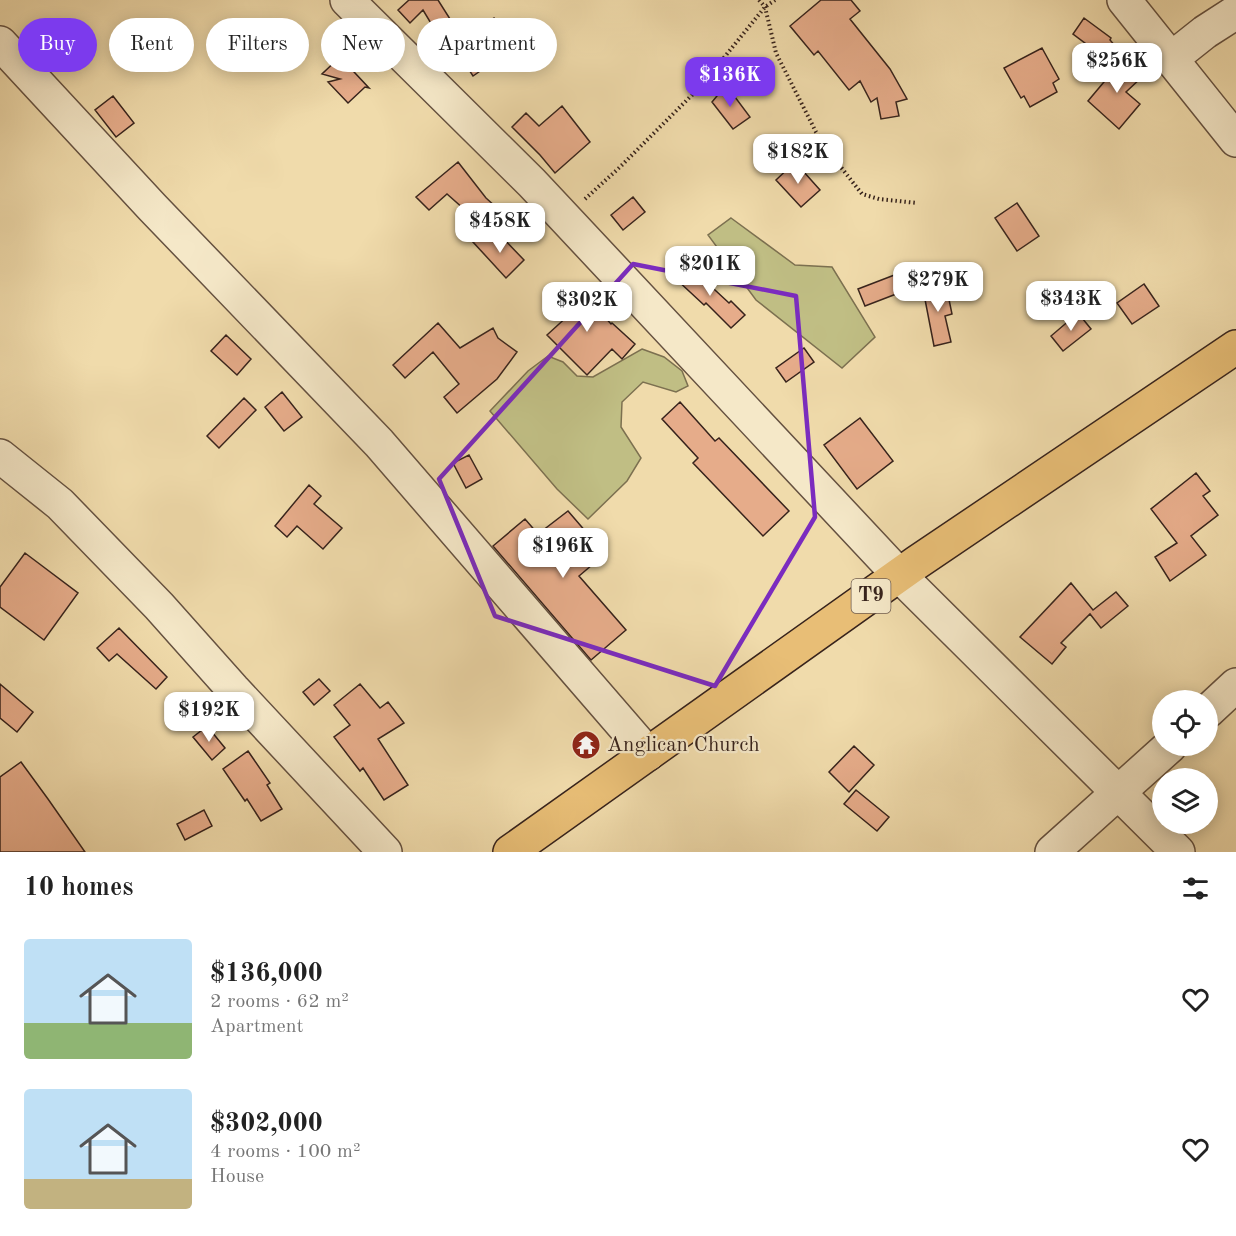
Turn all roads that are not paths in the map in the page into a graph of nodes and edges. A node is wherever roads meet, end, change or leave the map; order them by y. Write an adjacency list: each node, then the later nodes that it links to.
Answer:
1 (347, 0): 9 (street)
2 (1124, 0): 5 (street)
3 (1236, 12): 5 (street)
4 (0, 43): 12 (street)
5 (1171, 59): 6 (street)
6 (1236, 140)
7 (1236, 347): 9 (highway, T9)
8 (0, 456): 15 (street)
9 (900, 576): 12 (highway, T9); 14 (street)
10 (1236, 686): 11 (street)
11 (1218, 702)
12 (648, 754): 16 (highway, T9)
13 (1159, 756): 14 (street)
14 (1118, 793): 17 (street); 18 (street)
15 (385, 852)
16 (510, 852)
17 (1052, 852)
18 (1178, 852)

